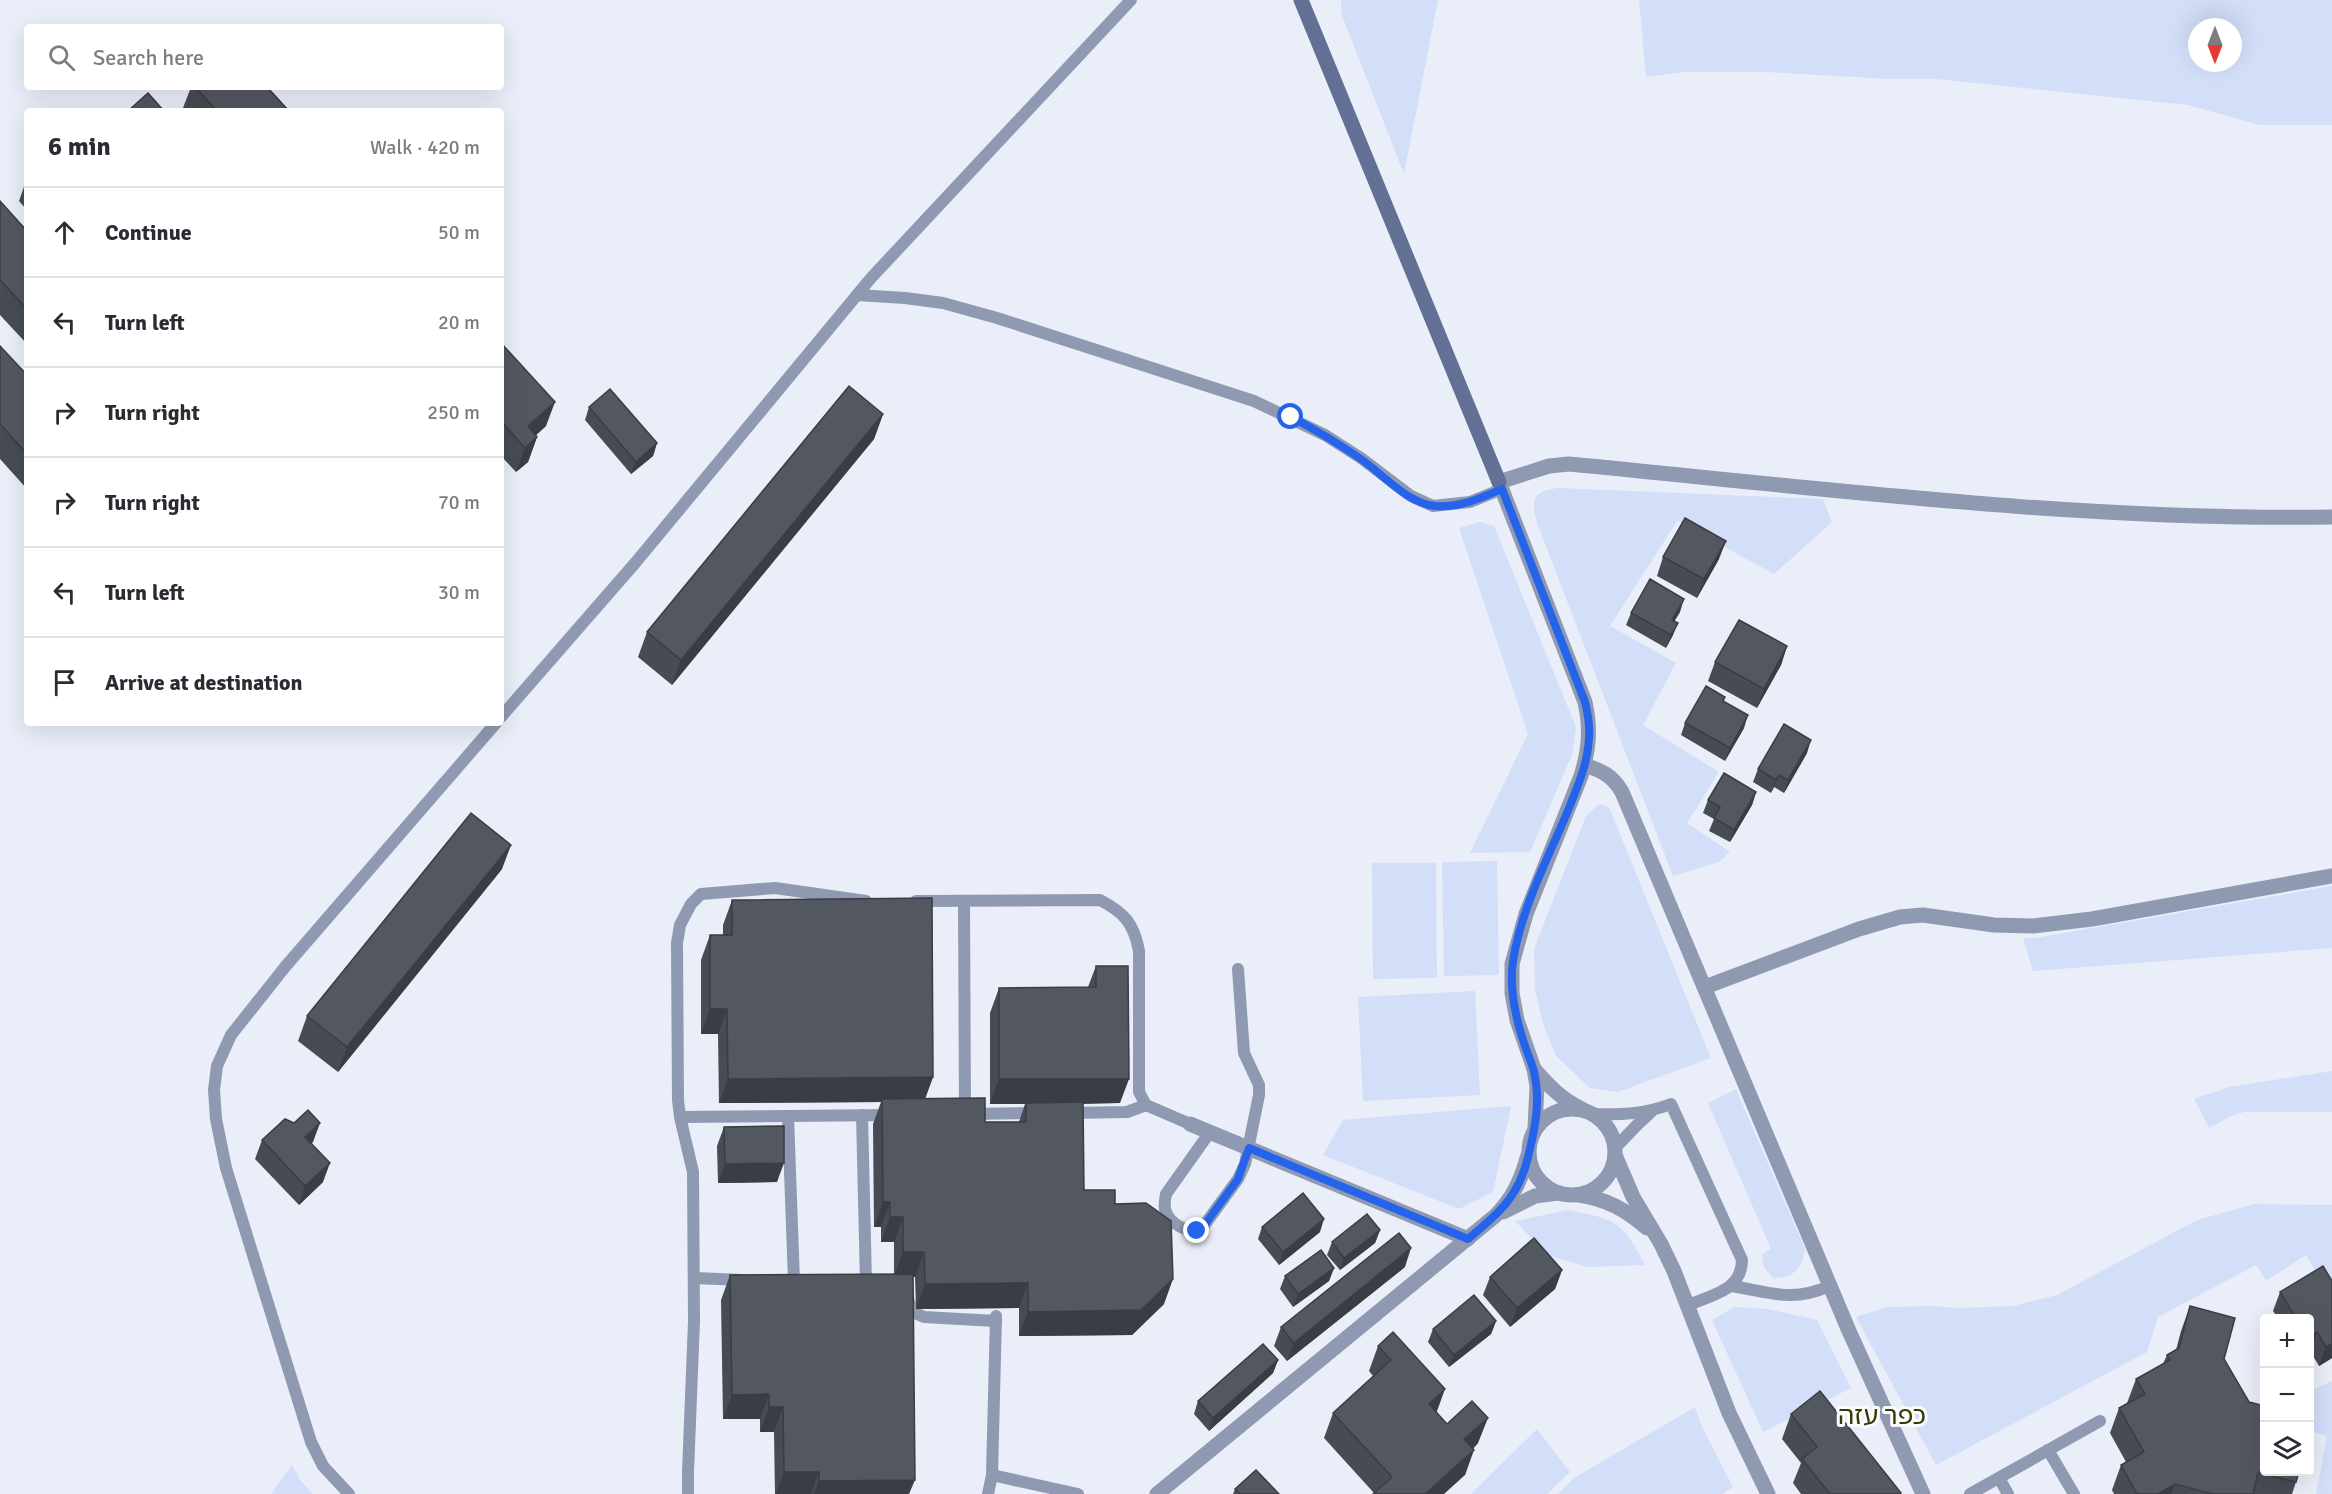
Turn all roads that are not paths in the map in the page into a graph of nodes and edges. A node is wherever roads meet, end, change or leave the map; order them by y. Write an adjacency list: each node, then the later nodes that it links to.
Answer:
1 (1131, 0): 3 (lane)
2 (1300, 0): 4 (main road)
3 (857, 295): 4 (lane); 6 (lane)
4 (1501, 485): 5 (street); 8 (street)
5 (2332, 517)
6 (504, 714)
7 (493, 726): 46 (lane)
8 (1585, 765): 14 (street); 15 (street)
9 (2332, 876): 14 (street)
10 (875, 901): 22 (lane)
11 (908, 901): 12 (lane)
12 (964, 901): 16 (lane); 16 (lane)
13 (1238, 969): 26 (lane)
14 (1705, 987): 40 (street)
15 (1534, 1069): 17 (street); 24 (street)
16 (1146, 1105): 23 (lane)
17 (1590, 1112): 18 (lane); 24 (street); 27 (street)
18 (1652, 1112): 27 (lane); 39 (lane)
19 (862, 1115): 20 (lane); 21 (lane); 37 (lane)
20 (908, 1115)
21 (788, 1116): 22 (lane); 36 (lane)
22 (680, 1117): 34 (lane)
23 (1190, 1124): 25 (street)
24 (1535, 1128): 28 (street)
25 (1210, 1132): 26 (street); 26 (lane)
26 (1249, 1148): 33 (street)
27 (1616, 1152): 30 (street); 32 (street)
28 (1528, 1155): 29 (street); 31 (street)
29 (1558, 1193): 30 (street); 31 (street)
30 (1579, 1195): 32 (street)
31 (1495, 1216): 33 (street)
32 (1656, 1236): 41 (street)
33 (1468, 1239): 50 (street)
34 (694, 1278): 35 (lane); 47 (lane)
35 (758, 1280)
36 (780, 1281)
37 (865, 1283)
38 (903, 1283): 44 (lane)
39 (1731, 1286): 40 (lane); 41 (lane)
40 (1830, 1286): 52 (street)
41 (1688, 1305): 51 (street)
42 (2100, 1421): 43 (lane)
43 (2048, 1450): 45 (lane); 55 (lane)
44 (992, 1475): 48 (lane); 49 (lane)
45 (1999, 1478): 53 (lane); 54 (lane)
46 (349, 1494)
47 (688, 1494)
48 (988, 1494)
49 (1078, 1494)
50 (1157, 1494)
51 (1768, 1494)
52 (1923, 1494)
53 (1970, 1494)
54 (2008, 1494)
55 (2074, 1494)

